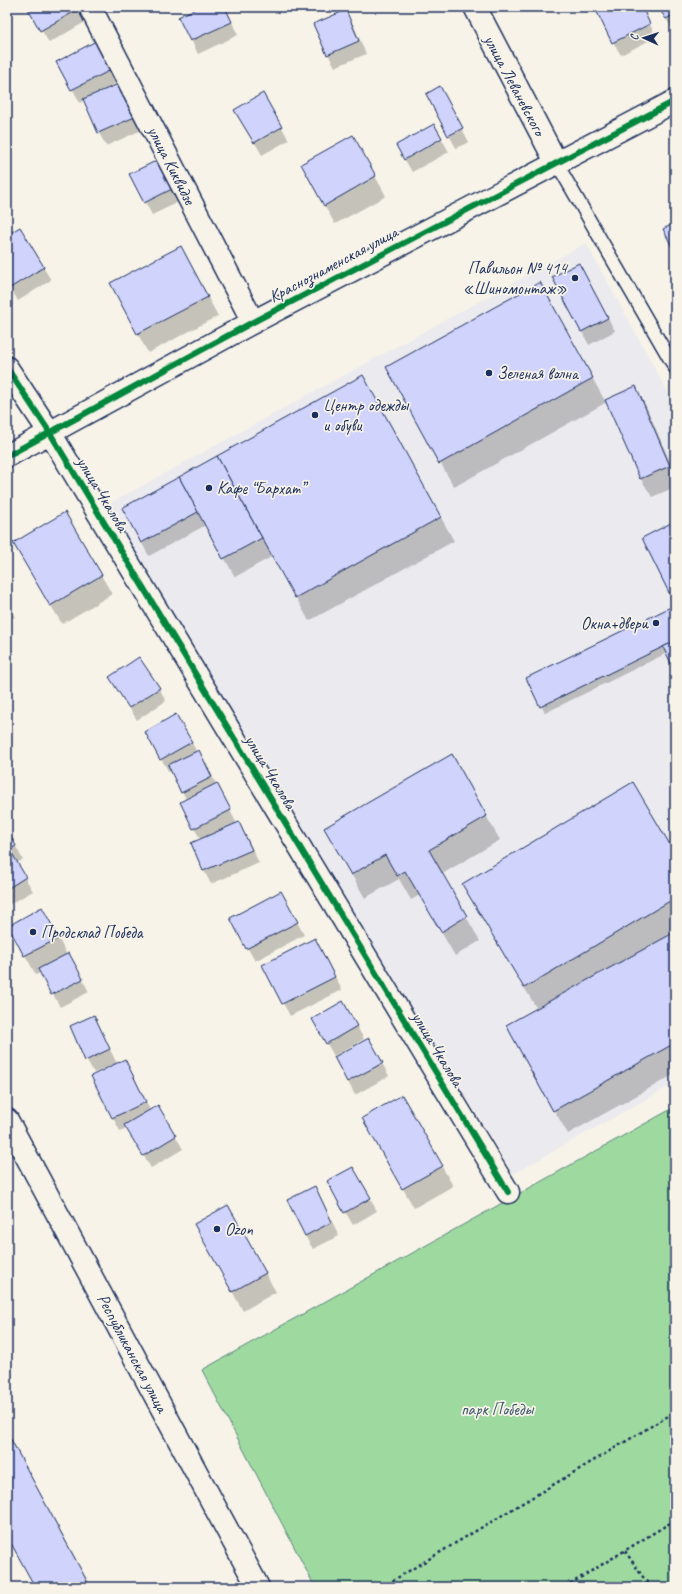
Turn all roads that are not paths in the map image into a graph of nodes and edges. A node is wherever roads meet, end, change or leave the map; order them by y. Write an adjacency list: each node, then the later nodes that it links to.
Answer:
1 (90, 7): 5 (street, улица Киквидзе)
2 (475, 7): 4 (street, улица Леваневского)
3 (675, 101): 4 (street, Краснознаменская улица)
4 (556, 162): 5 (street, Краснознаменская улица); 7 (lane)
5 (253, 322): 8 (street, Краснознаменская улица)
6 (7, 368): 8 (street, улица Чкалова)
7 (675, 368)
8 (50, 433): 9 (street, Краснознаменская улица); 11 (street, улица Чкалова)
9 (7, 456)
10 (7, 1120): 12 (street, Республиканская улица)
11 (508, 1192)
12 (258, 1587)

